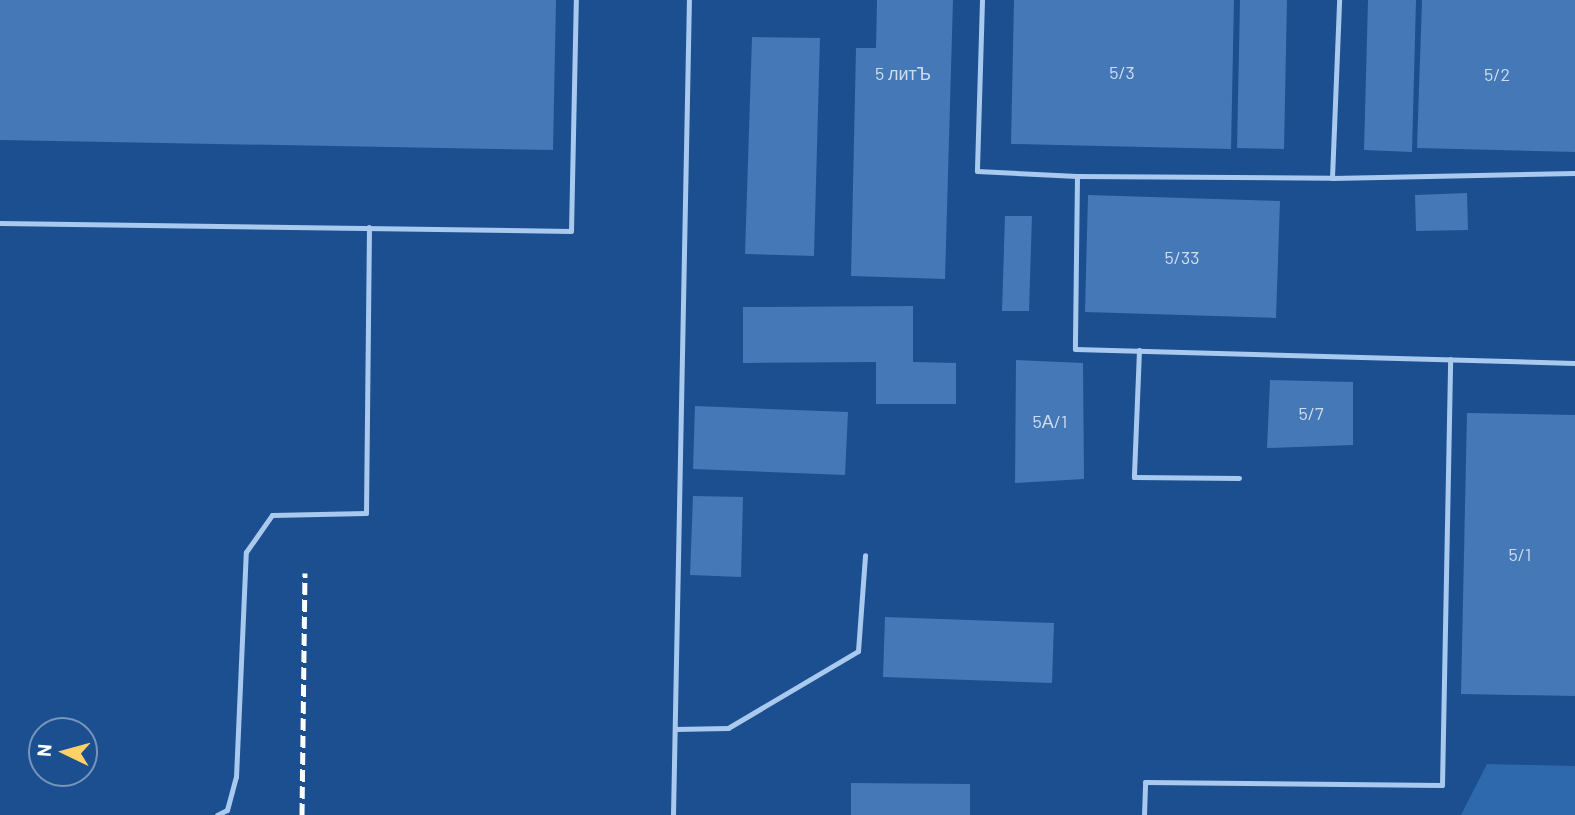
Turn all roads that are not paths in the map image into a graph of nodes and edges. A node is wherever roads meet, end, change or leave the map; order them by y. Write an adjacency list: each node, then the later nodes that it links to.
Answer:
1 (576, 0): 9 (lane)
2 (689, 0): 15 (lane)
3 (982, 0): 6 (lane)
4 (1339, 0): 7 (lane)
5 (1575, 173): 7 (lane)
6 (1077, 176): 7 (lane); 10 (lane)
7 (1332, 178)
8 (0, 223): 9 (lane)
9 (369, 227): 16 (lane)
10 (1139, 350): 11 (lane); 13 (lane)
11 (1451, 359): 12 (lane); 18 (lane)
12 (1575, 363)
13 (1239, 478)
14 (865, 555): 15 (lane)
15 (674, 729): 17 (lane)
16 (218, 815)
17 (673, 815)
18 (1144, 815)

